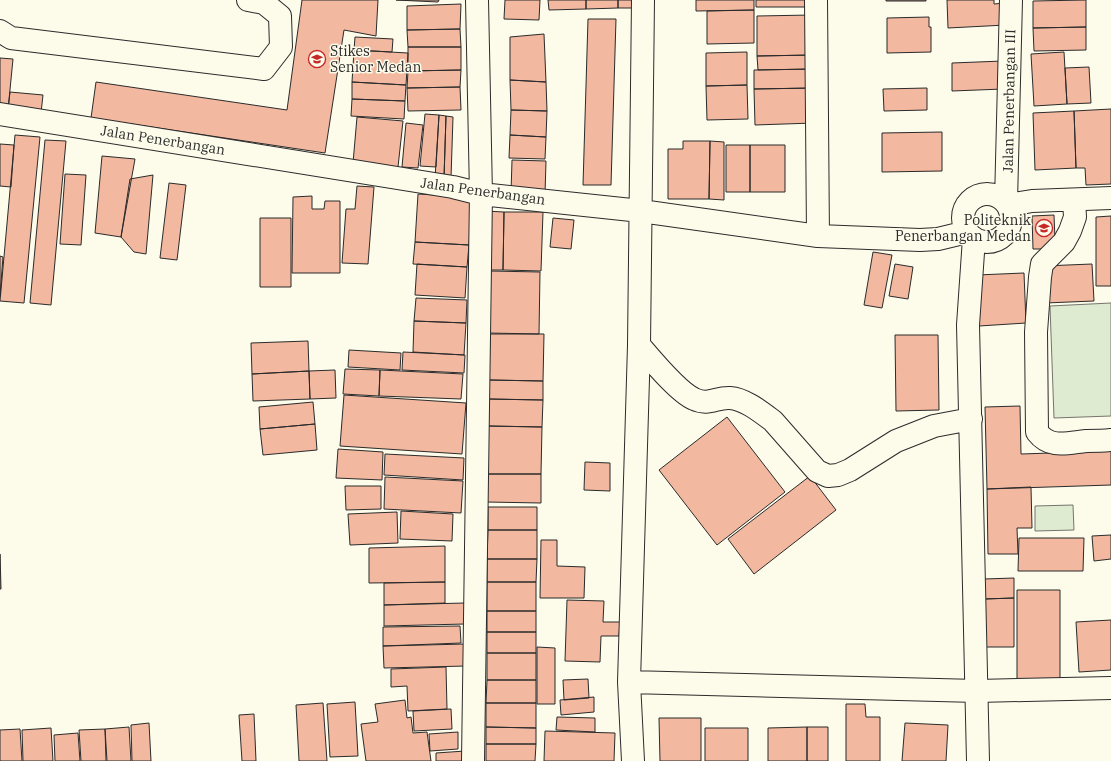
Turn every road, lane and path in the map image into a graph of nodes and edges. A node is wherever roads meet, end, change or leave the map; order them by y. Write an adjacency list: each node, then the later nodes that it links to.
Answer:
1 (248, 0): 6 (street)
2 (477, 0): 8 (street)
3 (643, 0): 12 (street)
4 (816, 0): 14 (street)
5 (1011, 0): 11 (street, Jalan Penerbangan III)
6 (4, 38)
7 (0, 114): 8 (street, Jalan Penerbangan)
8 (481, 194): 12 (street, Jalan Penerbangan); 21 (street)
9 (1111, 198): 10 (street)
10 (1074, 200): 11 (street); 17 (street)
11 (1007, 204): 13 (street); 13 (street)
12 (641, 211): 14 (street, Jalan Penerbangan); 15 (street)
13 (971, 235): 14 (street, Jalan Penerbangan); 16 (street)
14 (818, 236)
15 (639, 345): 16 (street); 18 (street)
16 (971, 419): 20 (street)
17 (1111, 440)
18 (629, 682): 20 (street); 22 (street)
19 (1111, 688): 20 (street)
20 (977, 691): 23 (street)
21 (473, 761)
22 (633, 761)
23 (978, 761)

